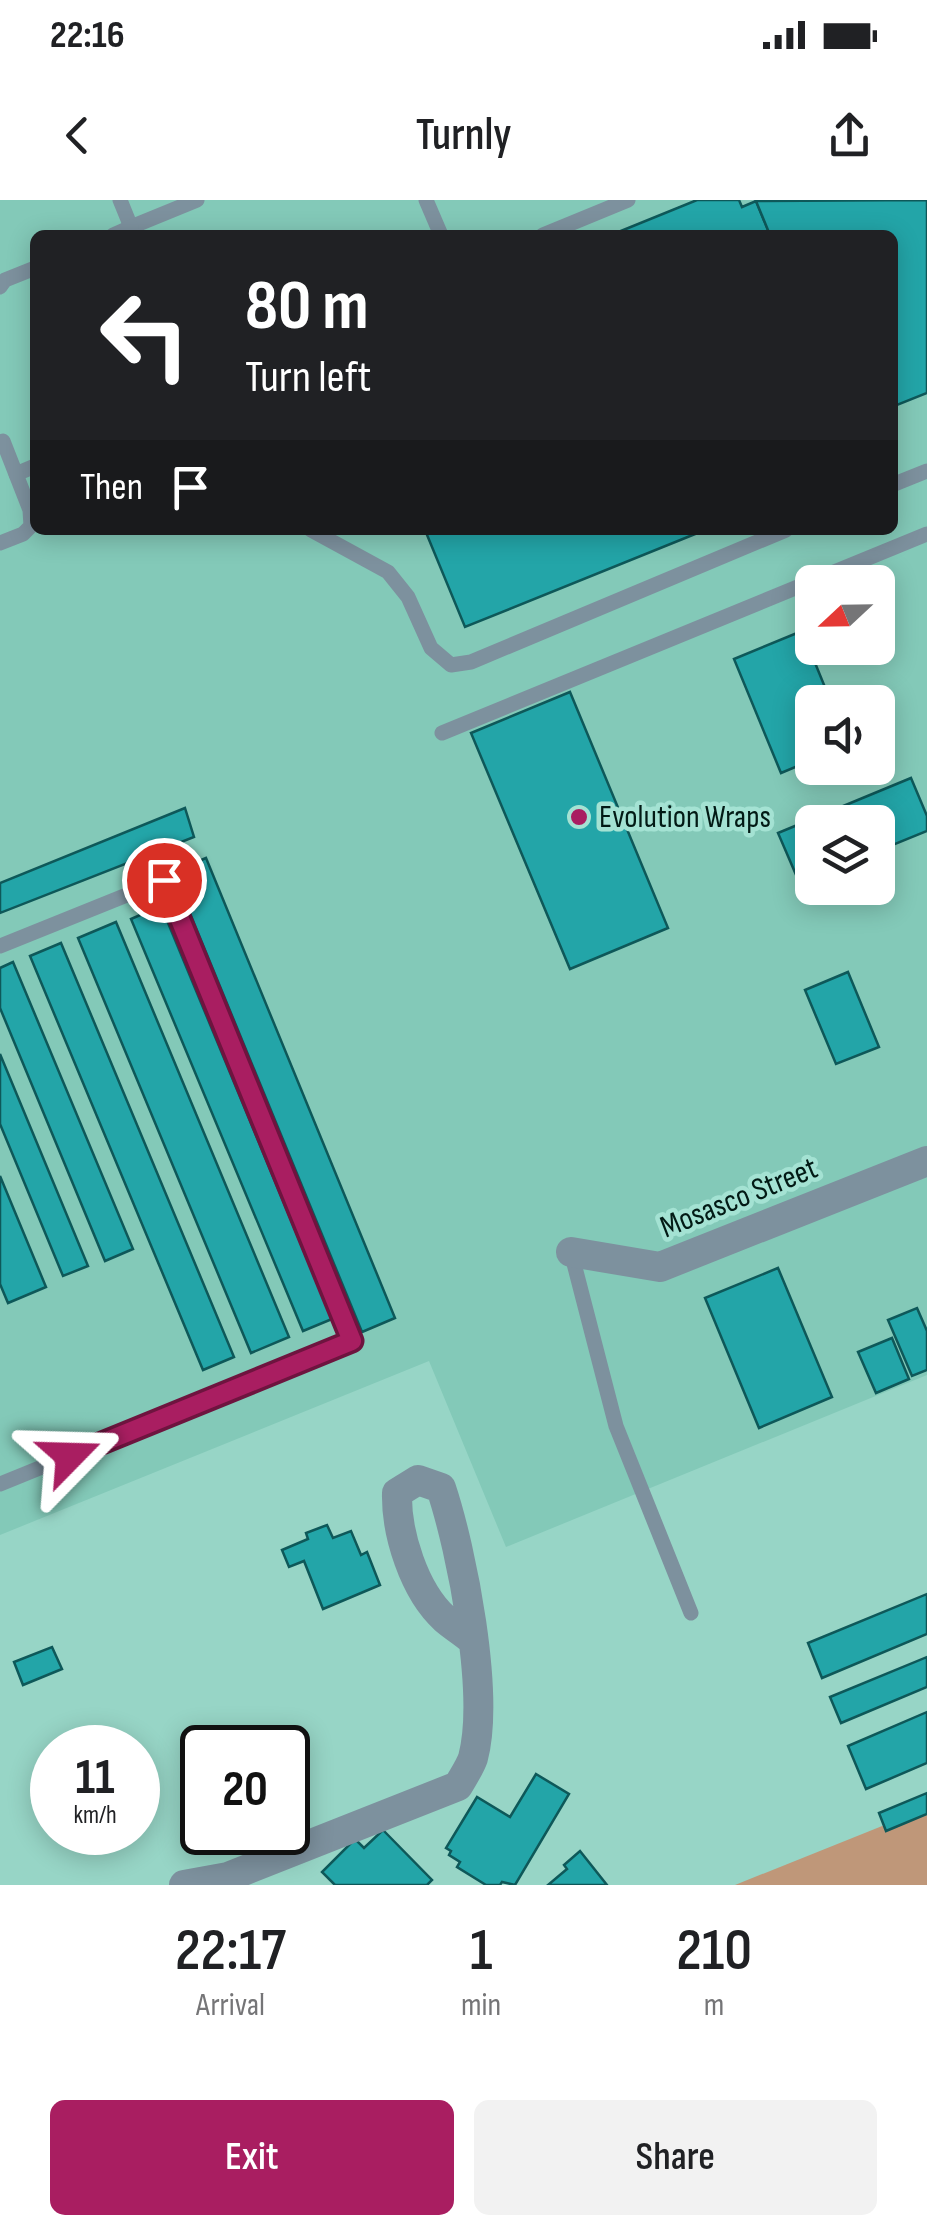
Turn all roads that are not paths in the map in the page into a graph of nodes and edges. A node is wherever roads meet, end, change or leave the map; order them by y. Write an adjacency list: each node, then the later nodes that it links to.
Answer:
1 (120, 200): 5 (lane)
2 (197, 200): 5 (lane)
3 (426, 200): 7 (lane)
4 (628, 200): 8 (lane)
5 (131, 227): 6 (lane)
6 (124, 230)
7 (438, 230)
8 (555, 230)
9 (30, 270): 10 (lane)
10 (2, 278)
11 (1, 439): 14 (lane)
12 (30, 468): 14 (lane)
13 (927, 471): 15 (lane)
14 (16, 474): 16 (lane)
15 (898, 483)
16 (30, 510)
17 (30, 527): 21 (lane)
18 (927, 534): 22 (lane)
19 (320, 535): 20 (lane)
20 (774, 535)
21 (0, 543)
22 (442, 733)
23 (0, 946): 26 (lane)
24 (927, 1161): 25 (street, Mosasco Street)
25 (571, 1252): 27 (lane)
26 (0, 1484)
27 (691, 1613)
28 (471, 1638): 29 (street)
29 (184, 1885)

